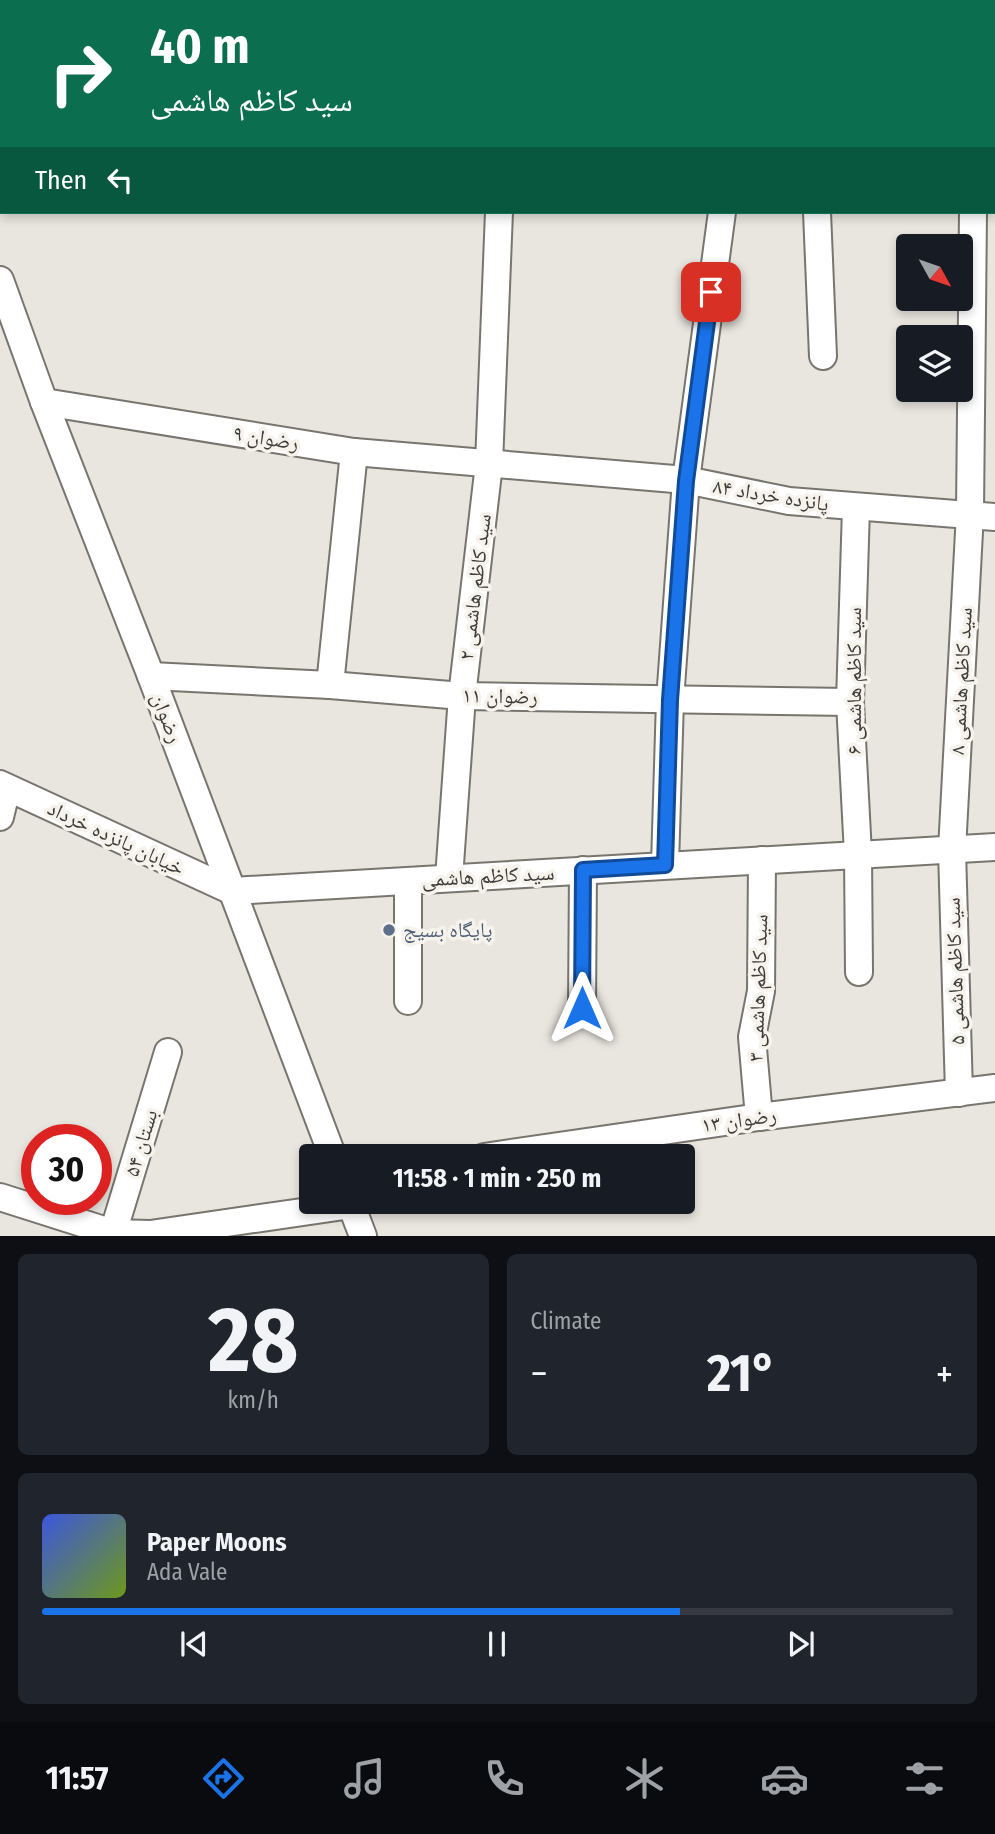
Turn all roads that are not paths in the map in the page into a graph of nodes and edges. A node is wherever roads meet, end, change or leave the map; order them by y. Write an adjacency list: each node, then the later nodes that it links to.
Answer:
1 (499, 214): 10 (street, سید کاظم هاشمی ۲)
2 (722, 214): 11 (street)
3 (817, 214): 6 (street)
4 (973, 214): 8 (street, سید کاظم هاشمی ۸)
5 (0, 280): 7 (street, رضوان)
6 (823, 356)
7 (44, 402): 9 (street, رضوان ۹); 14 (street, رضوان)
8 (983, 429): 13 (street, سید کاظم هاشمی ۸)
9 (354, 452): 10 (street, رضوان ۹); 15 (street)
10 (489, 464): 11 (street, پانزده خرداد ۸۴); 16 (street, سید کاظم هاشمی ۲)
11 (686, 481): 12 (street, پانزده خرداد ۸۴); 17 (street)
12 (856, 508): 13 (street, پانزده خرداد ۸۴); 18 (street, سید کاظم هاشمی ۶)
13 (983, 515): 22 (street, سید کاظم هاشمی ۸)
14 (151, 676): 15 (street, رضوان ۱۱); 29 (street, رضوان)
15 (330, 685): 16 (street, رضوان ۱۱)
16 (462, 696): 17 (street, رضوان ۱۱); 27 (street, سید کاظم هاشمی ۲)
17 (670, 700): 18 (street, رضوان ۱۱); 25 (street)
18 (850, 702): 23 (street, سید کاظم هاشمی ۶)
19 (4, 786): 20 (street); 29 (street, خیابان پانزده خرداد)
20 (0, 817)
21 (995, 847): 22 (street, سید کاظم هاشمی)
22 (952, 850): 23 (street, سید کاظم هاشمی); 35 (street, سید کاظم هاشمی ۵)
23 (858, 854): 24 (street, سید کاظم هاشمی); 30 (street, سید کاظم هاشمی ۶)
24 (762, 860): 25 (street, سید کاظم هاشمی); 36 (street, سید کاظم هاشمی ۳)
25 (665, 865): 26 (street, سید کاظم هاشمی)
26 (583, 870): 27 (street, سید کاظم هاشمی); 32 (street)
27 (449, 878): 28 (street, سید کاظم هاشمی)
28 (408, 881): 29 (street, سید کاظم هاشمی); 31 (street)
29 (232, 891): 37 (street, رضوان)
30 (859, 972)
31 (408, 1001)
32 (582, 1008)
33 (168, 1052): 42 (street, بستان ۵۴)
34 (995, 1088): 35 (street, رضوان ۱۳)
35 (959, 1093): 36 (street, رضوان ۱۳)
36 (759, 1117): 38 (street, رضوان ۱۳)
37 (328, 1144)
38 (573, 1144)
39 (0, 1197): 42 (street)
40 (299, 1212): 43 (street)
41 (354, 1214): 44 (street)
42 (113, 1233): 43 (street)
43 (150, 1235)
44 (363, 1236)

